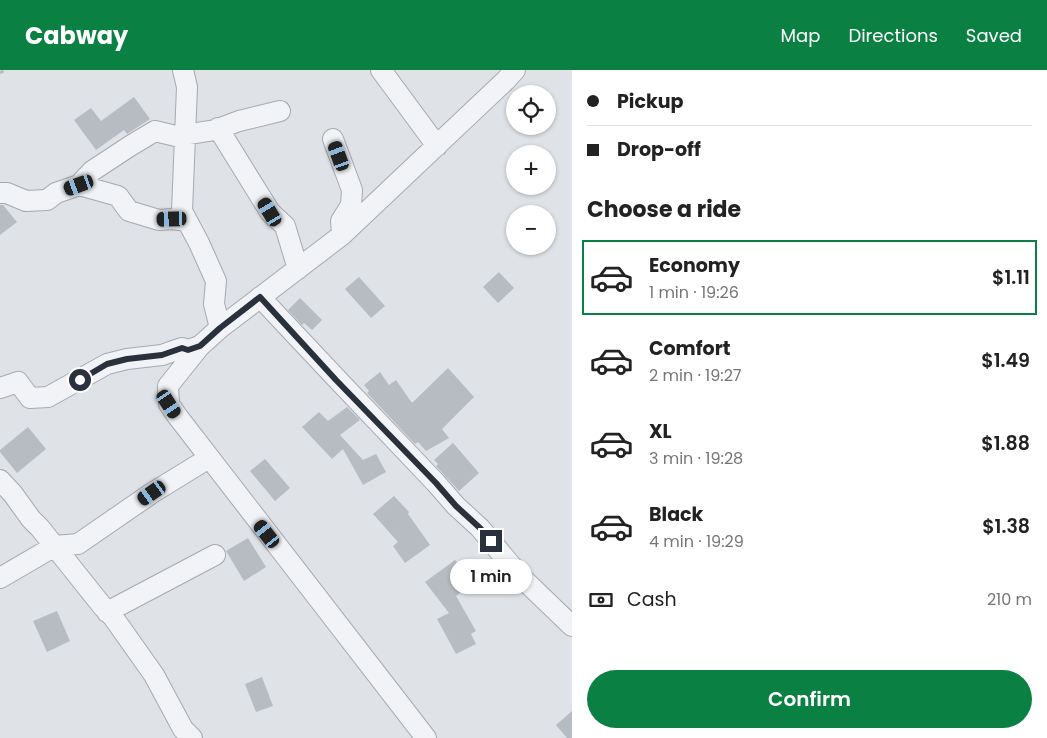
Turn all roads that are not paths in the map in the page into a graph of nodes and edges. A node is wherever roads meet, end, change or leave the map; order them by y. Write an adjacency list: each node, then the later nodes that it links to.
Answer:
1 (183, 70): 6 (street)
2 (381, 70): 8 (street)
3 (515, 70): 8 (street)
4 (280, 111): 5 (street)
5 (218, 128): 6 (street); 13 (street)
6 (184, 137): 9 (street); 11 (street)
7 (333, 139): 12 (street)
8 (437, 146): 12 (street)
9 (79, 185): 10 (street); 11 (street)
10 (0, 193)
11 (187, 221): 15 (street)
12 (342, 235): 13 (street)
13 (298, 269): 14 (street)
14 (260, 297): 15 (street); 24 (street)
15 (220, 328): 16 (street)
16 (200, 346): 17 (street); 18 (street)
17 (0, 388)
18 (209, 458): 20 (street); 26 (street)
19 (0, 480): 20 (street)
20 (55, 546): 22 (street); 23 (street)
21 (215, 555): 23 (street)
22 (0, 578)
23 (107, 612): 25 (street)
24 (572, 626)
25 (192, 738)
26 (426, 738)

